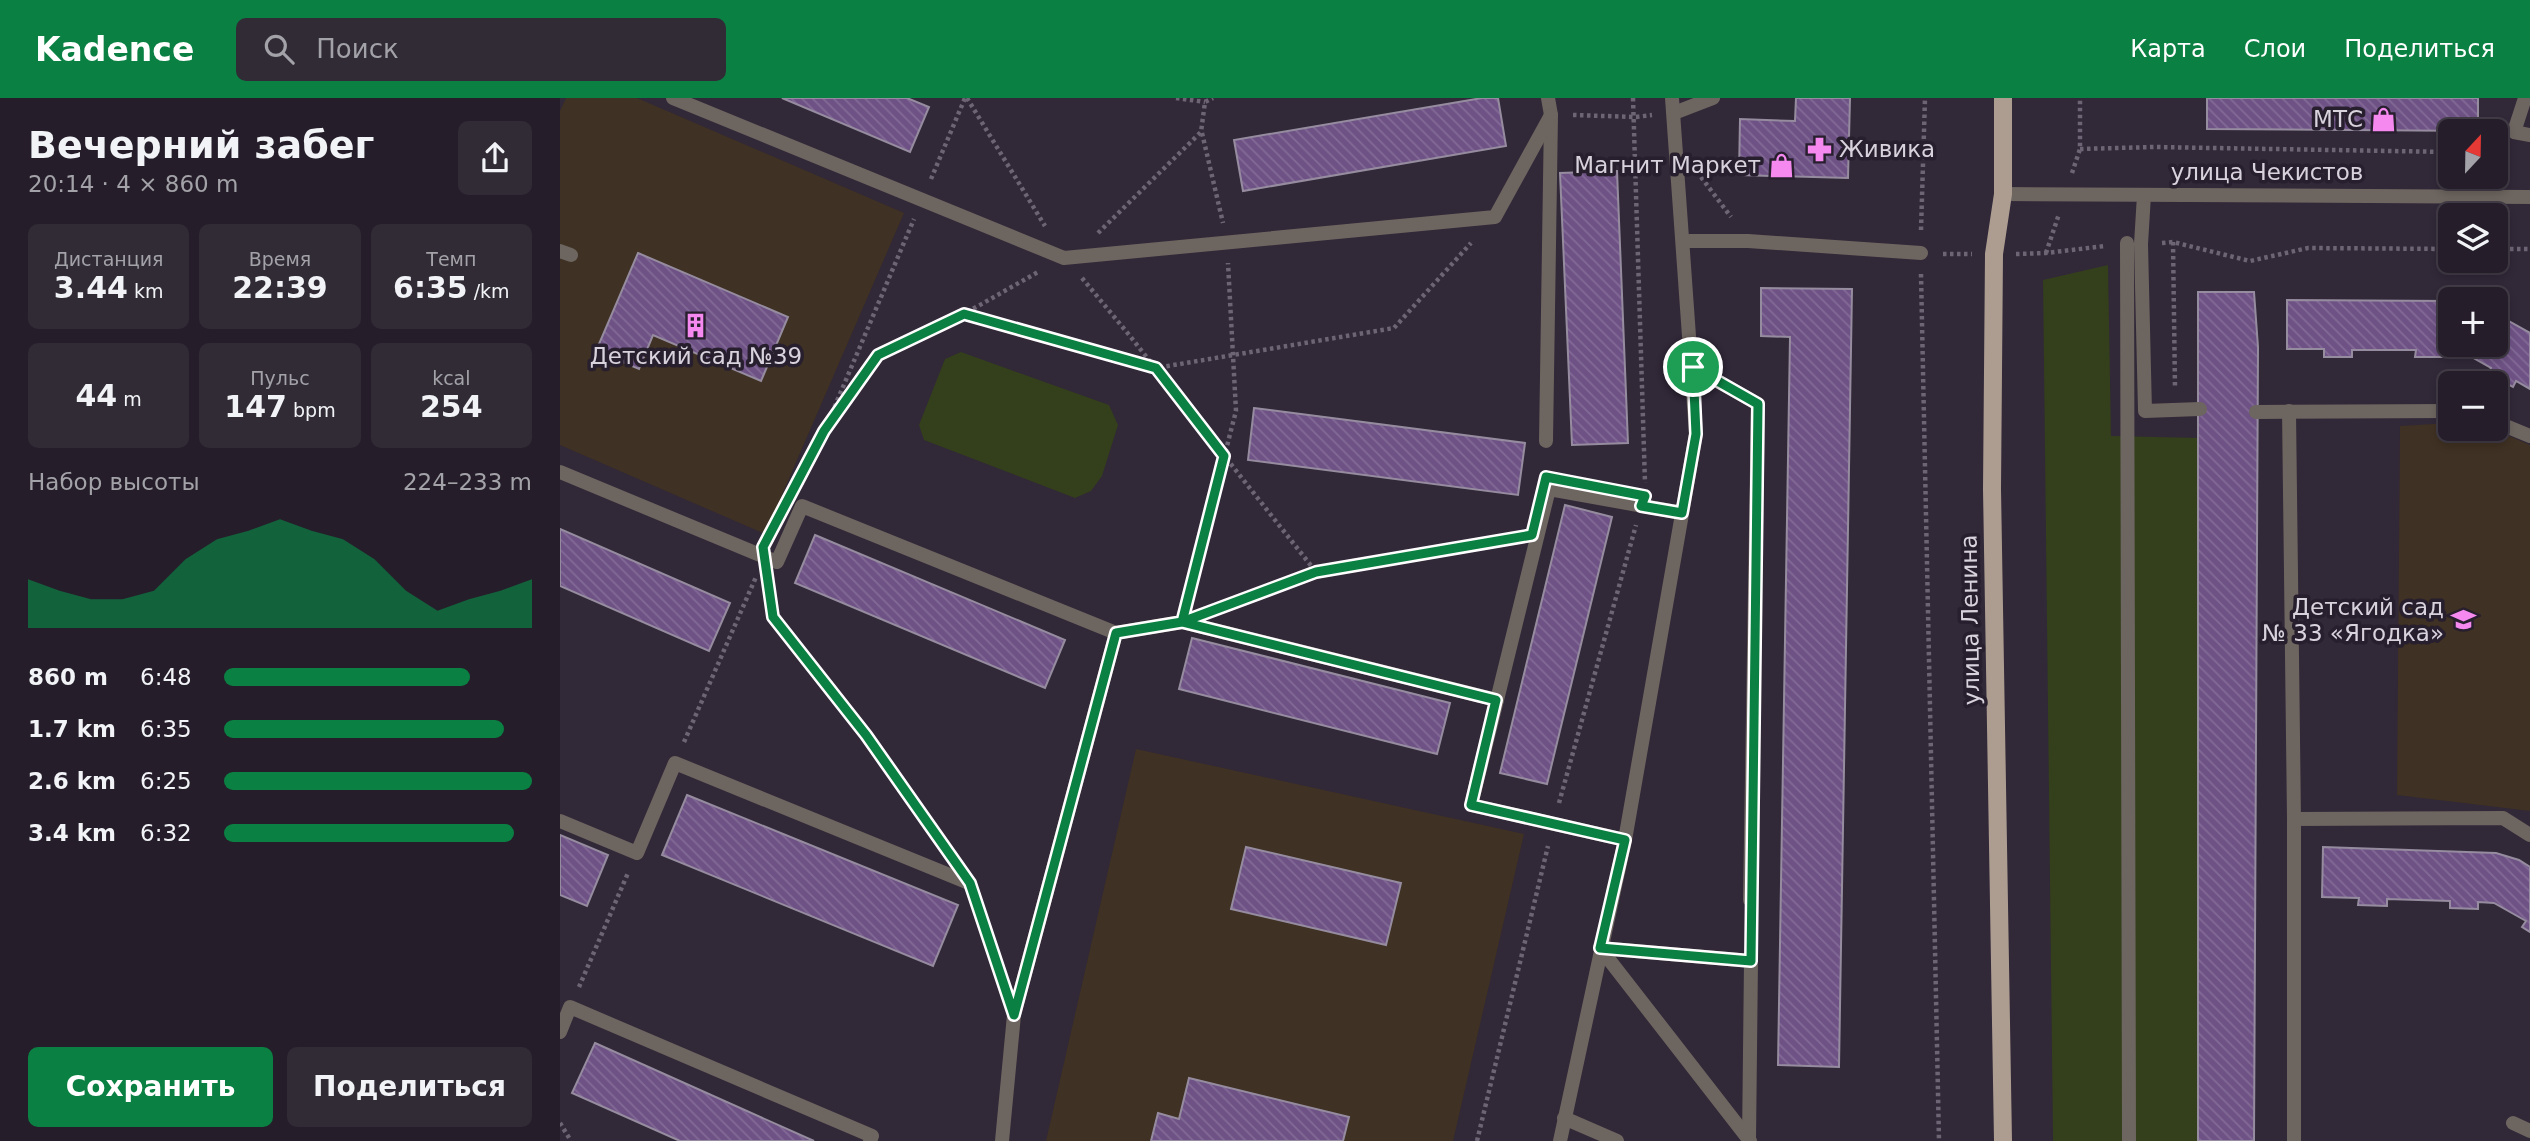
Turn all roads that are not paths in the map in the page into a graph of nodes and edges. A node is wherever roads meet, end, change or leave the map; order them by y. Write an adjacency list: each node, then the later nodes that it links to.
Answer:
1 (673, 98): 7 (street)
2 (1548, 98): 7 (street)
3 (1713, 98): 6 (street)
4 (2003, 98): 9 (main road, улица Ленина)
5 (2525, 98): 8 (street)
6 (1673, 105): 12 (street)
7 (1551, 115): 22 (street)
8 (2530, 135)
9 (2003, 194): 10 (street, улица Чекистов); 44 (main road, улица Ленина)
10 (2144, 195): 11 (street, улица Чекистов); 13 (street)
11 (2530, 197)
12 (1683, 241): 14 (street); 15 (street)
13 (2134, 243): 16 (street); 45 (street)
14 (1921, 253)
15 (1693, 367): 24 (street); 32 (street)
16 (2200, 410)
17 (2289, 411): 18 (street); 19 (street); 27 (street)
18 (2438, 411)
19 (2256, 412)
20 (2508, 427): 21 (street)
21 (2530, 436)
22 (1546, 441)
23 (560, 472): 25 (street)
24 (1682, 513): 26 (street); 30 (street)
25 (1116, 633): 26 (street); 40 (street)
26 (1496, 700): 30 (street)
27 (2294, 819): 29 (street); 46 (street)
28 (560, 821): 31 (street)
29 (2530, 835)
30 (1625, 840): 33 (street)
31 (970, 883)
32 (1750, 900)
33 (1600, 948): 36 (street); 43 (street); 43 (street)
34 (565, 1005): 35 (street); 39 (street)
35 (560, 1032)
36 (1564, 1118): 41 (street); 42 (street)
37 (2513, 1123): 38 (street)
38 (2530, 1131)
39 (870, 1141)
40 (1002, 1141)
41 (1560, 1141)
42 (1617, 1141)
43 (1749, 1141)
44 (2003, 1141)
45 (2129, 1141)
46 (2294, 1141)

